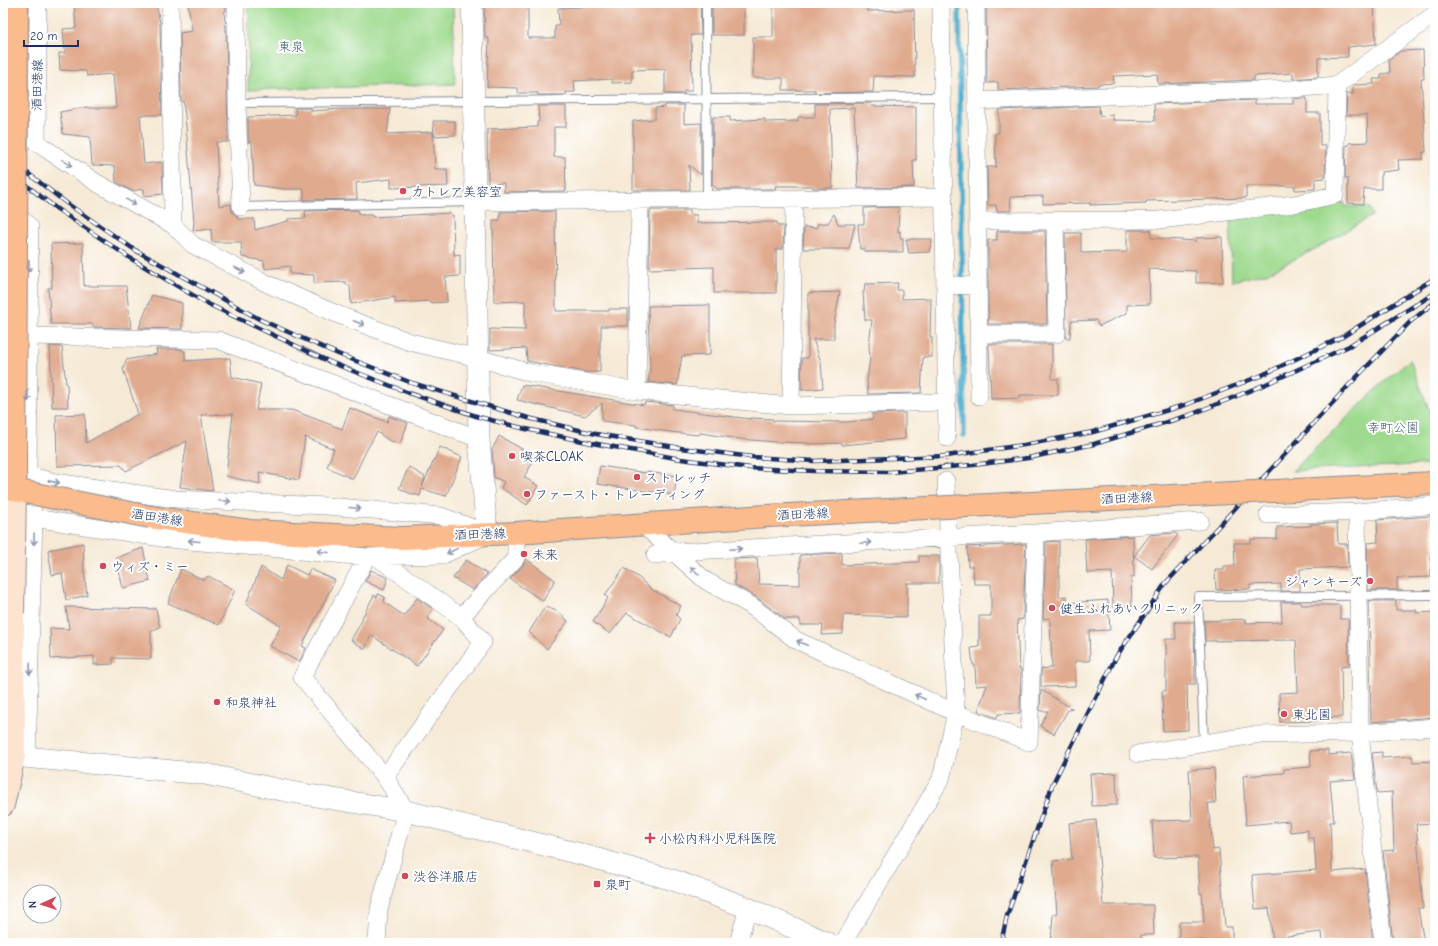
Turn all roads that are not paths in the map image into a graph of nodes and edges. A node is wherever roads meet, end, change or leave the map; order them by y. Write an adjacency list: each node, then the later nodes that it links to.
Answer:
1 (17, 3): 42 (main road, 酒田港線, bridge)
2 (38, 3): 17 (street, 酒田港線)
3 (170, 3): 27 (street)
4 (236, 3): 16 (street)
5 (472, 3): 14 (street)
6 (706, 3): 13 (lane)
7 (941, 3): 12 (street)
8 (976, 3): 15 (street)
9 (1435, 14): 10 (street)
10 (1337, 85): 15 (street); 26 (street)
11 (3, 94): 17 (street)
12 (942, 97): 13 (lane); 18 (street)
13 (707, 99): 14 (lane); 22 (lane)
14 (474, 101): 16 (lane); 23 (street)
15 (977, 101): 25 (street)
16 (237, 103): 24 (street)
17 (37, 113): 27 (street, 酒田港線, one-way to 27)
18 (944, 197): 19 (street); 28 (street)
19 (794, 199): 22 (street); 36 (street)
20 (3, 200): 31 (street, one-way to 31)
21 (640, 200): 22 (street); 23 (street); 33 (street)
22 (708, 200)
23 (475, 202): 24 (lane); 32 (street)
24 (241, 206)
25 (978, 221): 26 (street); 29 (street)
26 (1054, 221): 30 (street)
27 (173, 225): 32 (street, one-way to 32)
28 (945, 285): 29 (street); 35 (street)
29 (978, 286): 30 (street)
30 (978, 334): 34 (street)
31 (28, 336): 38 (street); 42 (street, one-way to 42)
32 (478, 358): 33 (street); 38 (street)
33 (637, 391): 36 (street)
34 (978, 396)
35 (946, 402): 36 (street); 37 (street)
36 (791, 406)
37 (947, 438)
38 (479, 439): 52 (street)
39 (3, 469): 42 (street)
40 (946, 481): 53 (street)
41 (1435, 483): 49 (main road, 酒田港線, bridge)
42 (15, 484): 47 (street); 52 (main road, 酒田港線, bridge); 52 (street, one-way to 52); 65 (main road, bridge)
43 (1435, 505): 45 (street)
44 (3, 509): 47 (street)
45 (1357, 512): 46 (street); 58 (street)
46 (1268, 514)
47 (34, 518): 56 (street, one-way to 47); 65 (street, one-way to 65)
48 (1200, 521): 51 (street)
49 (642, 524): 50 (main road, 酒田港線); 54 (street)
50 (516, 533): 52 (main road, 酒田港線); 59 (street)
51 (1036, 533): 53 (street); 60 (street)
52 (487, 534): 56 (street, one-way to 56)
53 (948, 538): 54 (street, one-way to 53); 60 (street)
54 (673, 552): 55 (street); 60 (street, one-way to 54)
55 (655, 555)
56 (372, 557): 59 (street); 66 (street)
57 (1435, 595): 58 (lane)
58 (1359, 596): 62 (street); 63 (lane)
59 (461, 617): 66 (street)
60 (956, 713): 73 (street)
61 (1435, 727): 62 (street)
62 (1360, 733): 63 (street); 74 (street)
63 (1204, 743): 64 (street)
64 (1138, 754)
65 (14, 756): 67 (main road); 68 (street)
66 (385, 777): 68 (street)
67 (3, 805)
68 (406, 811): 69 (street); 70 (street)
69 (748, 908): 71 (street); 72 (street)
70 (377, 943)
71 (738, 943)
72 (828, 943)
73 (843, 943)
74 (1383, 943)

